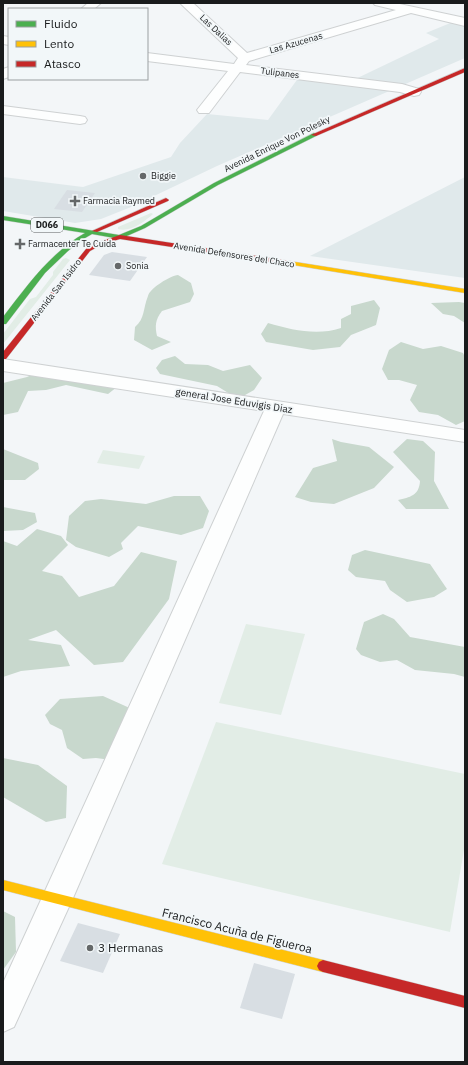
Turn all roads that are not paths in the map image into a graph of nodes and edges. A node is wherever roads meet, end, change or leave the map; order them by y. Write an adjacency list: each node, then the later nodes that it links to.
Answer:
1 (186, 3): 6 (street, Las Dalias)
2 (386, 4): 3 (street)
3 (410, 10): 4 (street); 6 (street, Las Azucenas)
4 (465, 22)
5 (148, 57): 8 (street, Tulipanes)
6 (245, 58): 8 (street)
7 (465, 62): 10 (main road, Avenida Enrique Von Polesky)
8 (236, 68): 10 (street, Tulipanes); 12 (street)
9 (465, 70): 10 (main road, Avenida Enrique Von Polesky)
10 (408, 90): 14 (main road, Avenida Enrique Von Polesky); 20 (main road, Avenida Enrique Von Polesky)
11 (3, 110): 13 (street)
12 (204, 110)
13 (80, 120)
14 (304, 129)
15 (271, 146): 16 (main road, Avenida Enrique Von Polesky)
16 (209, 178)
17 (171, 197): 19 (main road)
18 (3, 218): 19 (main road, Avenida Defensores del Chaco / D066)
19 (92, 232): 20 (main road, Avenida Defensores del Chaco / D066); 22 (main road, Avenida San Isidro)
20 (120, 237): 21 (main road, Avenida Defensores del Chaco / D066); 23 (main road, Avenida San Isidro)
21 (465, 291)
22 (3, 322)
23 (3, 357)
24 (3, 365): 25 (street, general Jose Eduvigis Diaz)
25 (276, 407): 26 (street, general Jose Eduvigis Diaz); 28 (street)
26 (465, 436)
27 (3, 885): 28 (main road, Francisco Acuña de Figueroa)
28 (58, 898): 29 (main road, Francisco Acuña de Figueroa); 30 (street)
29 (465, 1002)
30 (3, 1016)

